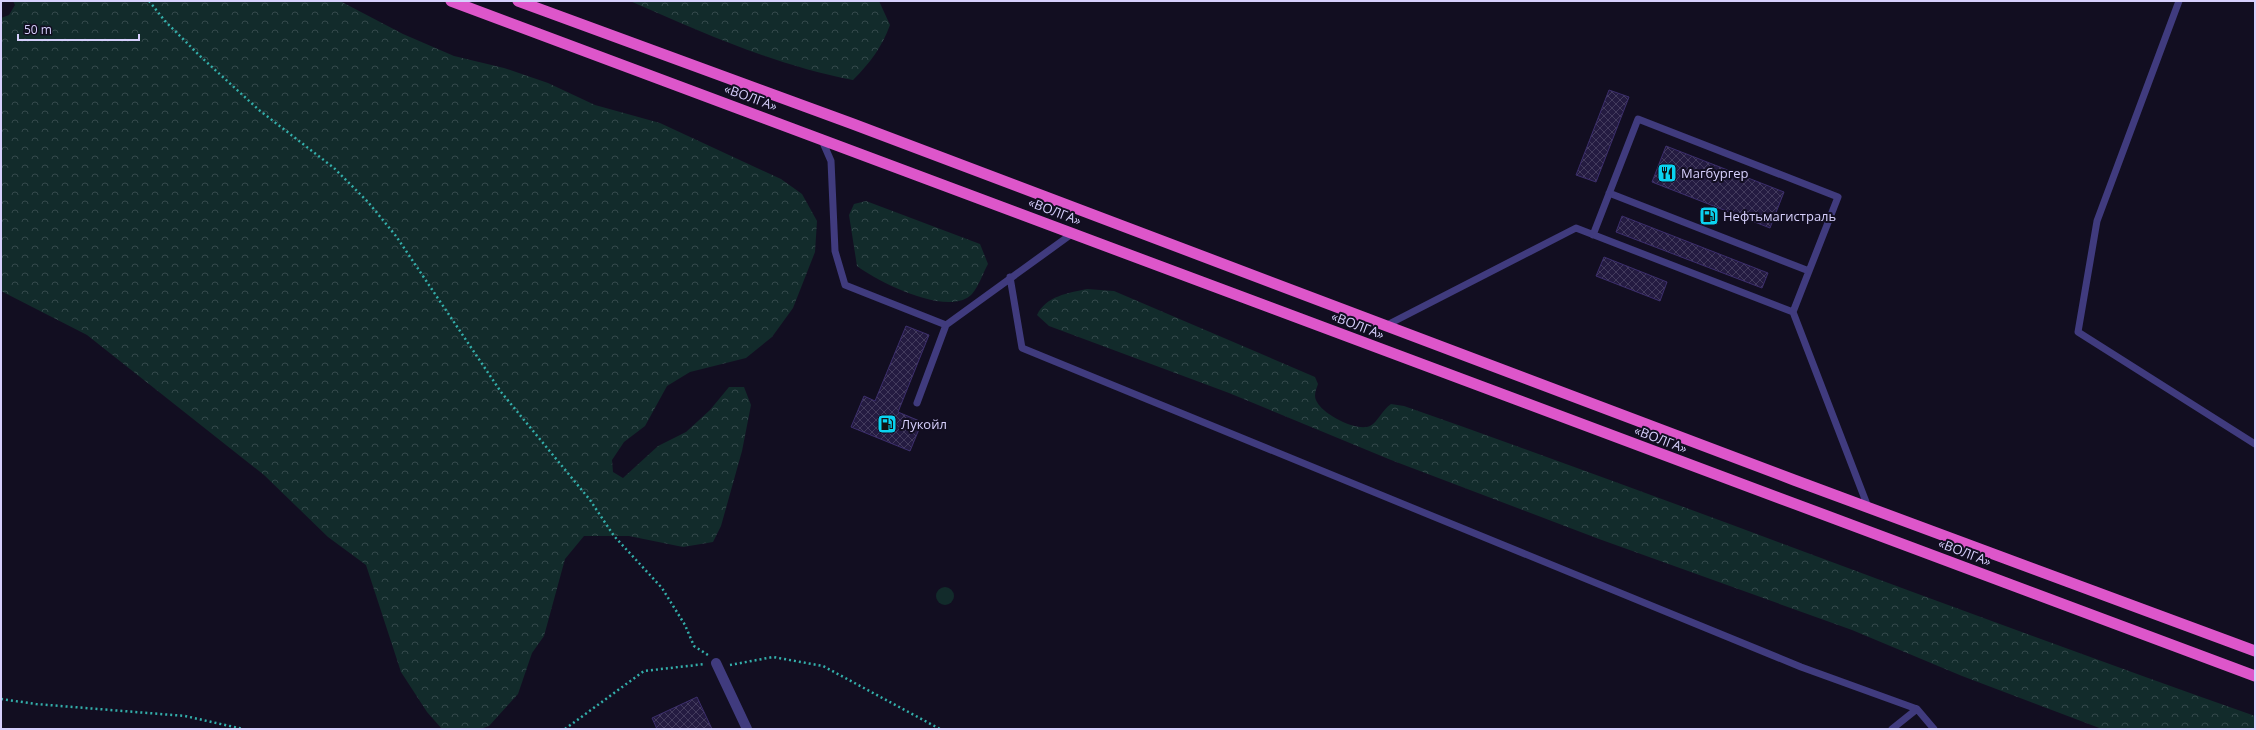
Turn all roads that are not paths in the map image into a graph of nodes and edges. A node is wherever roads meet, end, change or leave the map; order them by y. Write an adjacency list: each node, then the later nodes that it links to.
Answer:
1 (451, 1): 4 (highway, «ВОЛГА»)
2 (518, 1): 12 (highway, «ВОЛГА»)
3 (2179, 1): 14 (lane)
4 (821, 138): 6 (highway, «ВОЛГА»); 11 (lane)
5 (1609, 193): 7 (lane); 8 (lane); 8 (lane)
6 (1073, 233): 9 (lane); 18 (highway, «ВОЛГА»)
7 (1593, 235): 10 (lane); 12 (lane)
8 (1809, 271): 10 (lane)
9 (1010, 277): 11 (lane); 19 (lane)
10 (1793, 312): 15 (lane)
11 (946, 325): 13 (lane)
12 (1387, 325): 15 (highway, «ВОЛГА»)
13 (917, 403)
14 (2255, 444)
15 (1868, 507): 16 (highway, «ВОЛГА»)
16 (2255, 650)
17 (716, 663): 20 (street)
18 (2255, 676)
19 (1917, 710): 21 (lane); 22 (lane)
20 (747, 729)
21 (1892, 729)
22 (1934, 729)

